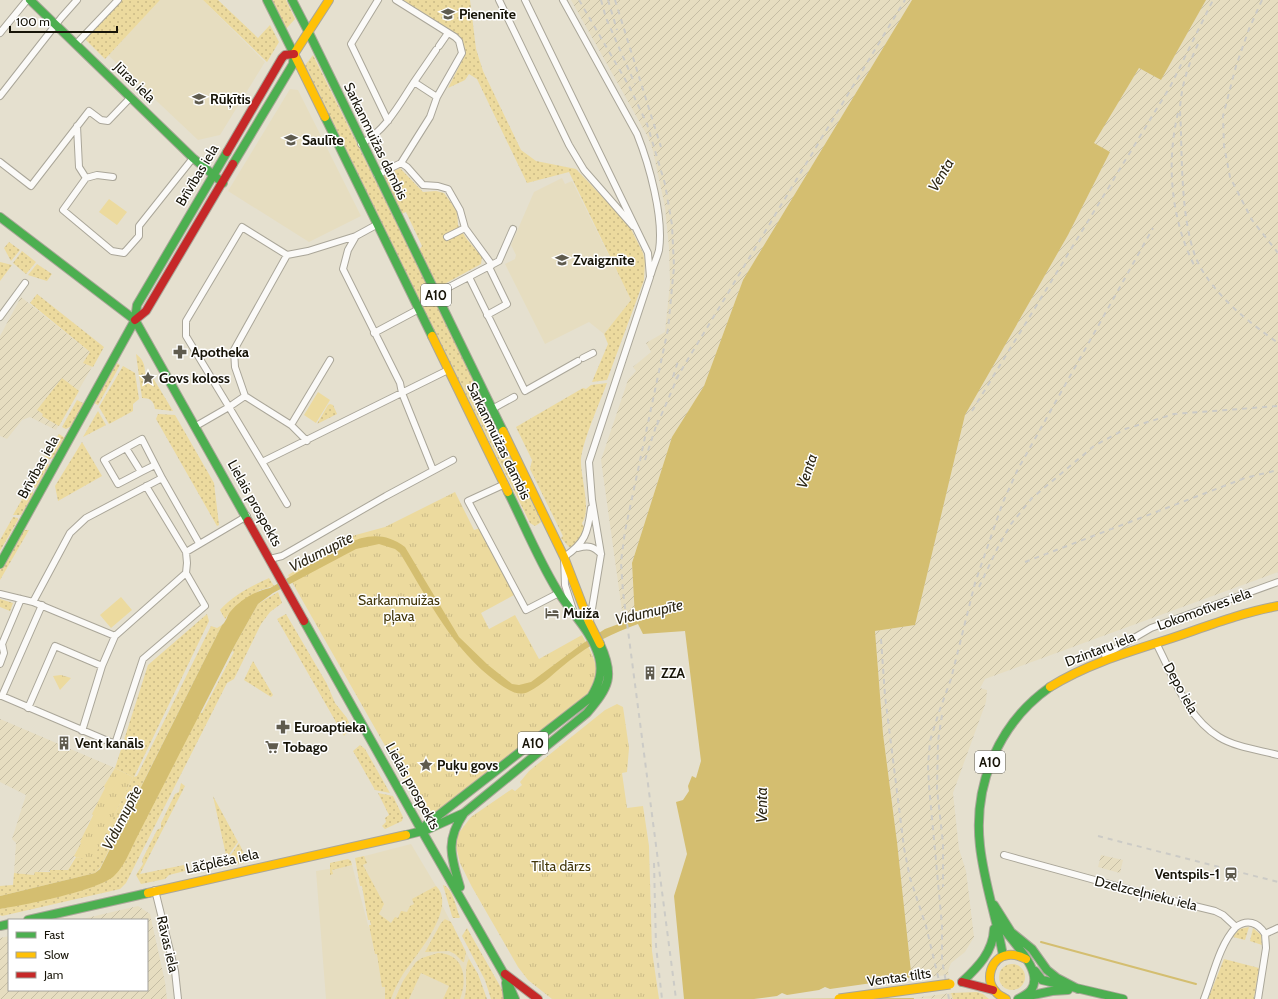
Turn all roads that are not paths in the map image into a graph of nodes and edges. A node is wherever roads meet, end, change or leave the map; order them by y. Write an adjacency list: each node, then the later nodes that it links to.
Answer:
1 (28, 0): 12 (main road, Jūras iela); 14 (street)
2 (77, 0): 12 (street)
3 (118, 0): 16 (street)
4 (267, 0): 17 (main road, Sarkanmuižas dambis)
5 (292, 0): 15 (main road, Sarkanmuižas dambis)
6 (329, 0): 15 (main road, Brīvības iela)
7 (378, 0): 22 (street)
8 (396, 0): 13 (street)
9 (499, 0): 37 (street)
10 (524, 0): 37 (street)
11 (563, 0): 43 (street)
12 (56, 24): 16 (main road, Jūras iela); 19 (street)
13 (448, 32): 18 (street); 21 (street)
14 (0, 33)
15 (308, 33): 17 (main road, Brīvības iela); 24 (main road, Sarkanmuižas dambis / A10)
16 (76, 44): 20 (main road, Jūras iela)
17 (294, 54): 29 (main road, Brīvības iela); 32 (main road, Brīvības iela); 34 (main road, Sarkanmuižas dambis / A10)
18 (414, 82): 21 (street); 22 (street)
19 (1, 92)
20 (131, 97): 23 (street); 25 (main road, Jūras iela)
21 (437, 97): 27 (street)
22 (388, 121): 24 (street)
23 (77, 126): 26 (street); 31 (street)
24 (361, 144): 28 (main road, Sarkanmuižas dambis / A10)
25 (193, 158): 29 (main road, Jūras iela); 31 (street)
26 (0, 162)
27 (401, 163): 28 (street); 35 (street)
28 (377, 174): 45 (main road, Sarkanmuižas dambis / A10)
29 (213, 175): 32 (main road, Jūras iela); 49 (main road, Brīvības iela)
30 (113, 177): 31 (street)
31 (86, 178)
32 (223, 183): 49 (main road, Brīvības iela)
33 (0, 217): 49 (main road, Lielais prospekts)
34 (378, 224): 38 (street); 46 (main road, Sarkanmuižas dambis / A10)
35 (465, 228): 39 (street); 41 (street)
36 (514, 229): 41 (street)
37 (639, 233): 43 (street)
38 (356, 236): 40 (street); 50 (street)
39 (447, 237)
40 (287, 255): 56 (street); 57 (street)
41 (491, 266): 42 (street); 47 (street)
42 (469, 277): 45 (street); 47 (street)
43 (650, 277): 71 (street)
44 (26, 284): 48 (street)
45 (436, 294): 58 (main road, Sarkanmuižas dambis / A10)
46 (419, 309): 50 (street); 53 (main road, Sarkanmuižas dambis / A10)
47 (487, 315): 55 (street)
48 (0, 317)
49 (135, 320): 60 (main road, Lielais prospekts); 80 (main road, Brīvības iela)
50 (374, 333): 54 (street)
51 (593, 353): 55 (street)
52 (330, 360): 59 (street)
53 (448, 370): 54 (street); 69 (main road, Sarkanmuižas dambis / A10)
54 (402, 394): 61 (street); 66 (street)
55 (520, 394): 58 (street)
56 (245, 396): 57 (street); 59 (street)
57 (229, 407): 60 (street); 64 (street)
58 (492, 409): 78 (main road, Sarkanmuižas dambis / A10)
59 (290, 425): 61 (street)
60 (196, 426): 73 (main road, Lielais prospekts)
61 (307, 441): 64 (street)
62 (126, 448): 65 (street); 67 (street); 67 (street)
63 (453, 460): 66 (street)
64 (262, 462): 72 (street)
65 (155, 465): 67 (street); 68 (street)
66 (432, 470): 79 (street)
67 (141, 472)
68 (162, 478): 70 (street); 74 (street)
69 (505, 484): 83 (main road, Sarkanmuižas dambis / A10); 83 (street)
70 (146, 486): 76 (street); 86 (street)
71 (592, 500): 75 (street); 77 (street)
72 (286, 504)
73 (247, 516): 74 (street); 79 (main road, Lielais prospekts)
74 (200, 543): 76 (street)
75 (578, 548): 77 (street); 78 (street)
76 (186, 552): 81 (street)
77 (600, 554): 90 (street)
78 (564, 557): 89 (street); 90 (main road, Sarkanmuižas dambis / A10)
79 (270, 559): 102 (main road, Lielais prospekts)
80 (0, 564)
81 (186, 573): 91 (street); 99 (street)
82 (1278, 582): 95 (street, Lokomotīves iela)
83 (559, 593): 89 (main road, Sarkanmuižas dambis / A10)
84 (0, 594): 85 (street)
85 (22, 599): 86 (street); 94 (street)
86 (33, 602): 87 (street)
87 (42, 605): 91 (street); 97 (street)
88 (1278, 606): 92 (main road, Dzintaru iela / A10)
89 (574, 613): 90 (main road, Sarkanmuižas dambis / A10)
90 (590, 628): 93 (main road, Sarkanmuižas dambis / A10)
91 (115, 636): 96 (street)
92 (1156, 643): 95 (main road, Dzintaru iela / A10); 100 (street, Depo iela)
93 (600, 650): 101 (main road, Sarkanmuižas dambis / A10); 102 (main road, Sarkanmuižas dambis / A10)
94 (0, 664)
95 (1090, 665): 105 (main road, Dzintaru iela / A10)
96 (102, 666): 98 (street); 99 (street)
97 (1, 696): 98 (street)
98 (28, 708): 99 (street)
99 (82, 731)
100 (1278, 755)
101 (464, 813): 102 (main road, Lāčplēša iela); 106 (main road, A10)
102 (422, 831): 104 (main road, Lāčplēša iela); 106 (main road, Lielais prospekts / A10)
103 (1004, 855): 108 (street, Dzelzceļnieku iela)
104 (155, 890): 107 (main road, Lāčplēša iela); 120 (street, Rāvas iela)
105 (992, 902): 111 (main road, A10); 112 (main road, A10); 116 (main road); 118 (main road)
106 (466, 905): 115 (main road, Lielais prospekts / A10)
107 (32, 919)
108 (1236, 927): 110 (street); 128 (street)
109 (1278, 928): 110 (street)
110 (1265, 934): 129 (street)
111 (1003, 956): 112 (main road); 113 (main road)
112 (1029, 961): 114 (main road, A10)
113 (992, 966): 116 (main road); 117 (main road)
114 (1035, 971): 118 (main road); 119 (main road)
115 (504, 974): 121 (main road); 122 (main road, A10); 123 (main road, A10); 124 (main road)
116 (962, 982): 117 (main road); 125 (main road, Ventas tilts, bridge)
117 (993, 990): 126 (main road)
118 (1078, 990): 119 (main road); 127 (main road)
119 (1021, 998)
120 (178, 999)
121 (508, 999)
122 (515, 999)
123 (526, 999)
124 (538, 999)
125 (839, 999)
126 (1006, 999)
127 (1123, 999)
128 (1204, 999)
129 (1258, 999)

